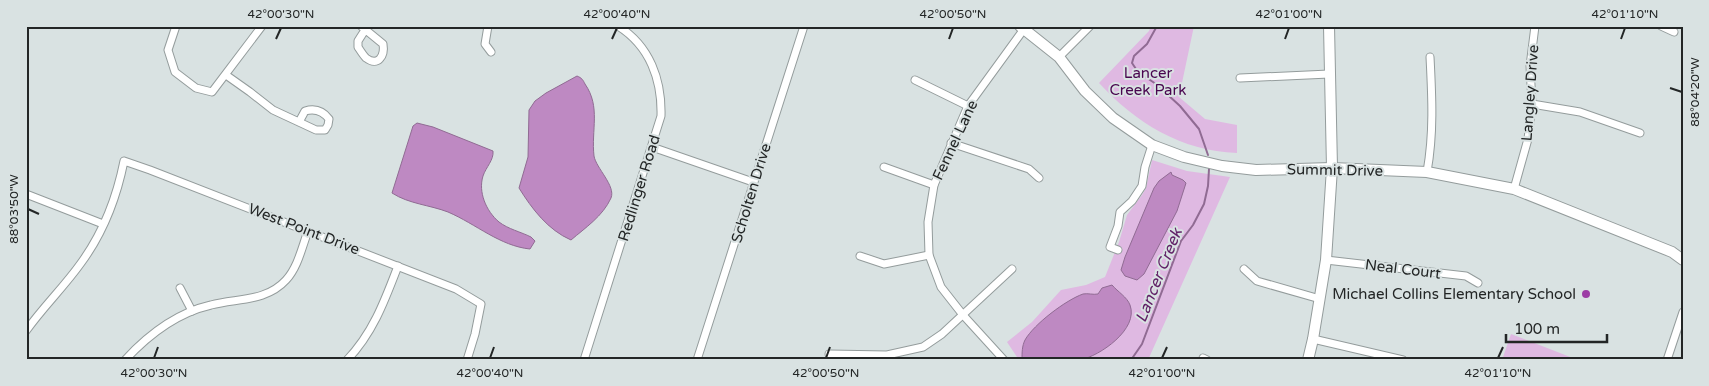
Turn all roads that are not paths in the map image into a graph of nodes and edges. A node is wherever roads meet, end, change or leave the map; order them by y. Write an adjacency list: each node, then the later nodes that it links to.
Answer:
1 (176, 26): 17 (street)
2 (488, 26): 13 (street)
3 (618, 26): 26 (street, Redlinger Road)
4 (804, 26): 31 (street, Scholten Drive)
5 (1090, 26): 14 (street)
6 (1329, 26): 16 (street)
7 (1535, 26): 20 (street, Langley Drive)
8 (1660, 26): 12 (street)
9 (261, 27): 17 (street)
10 (363, 28): 10 (street)
11 (1022, 28): 14 (street, Summit Drive); 21 (street, Fennel Lane)
12 (1674, 32)
13 (491, 52)
14 (1059, 57): 25 (street, Summit Drive)
15 (1430, 57): 29 (street)
16 (1330, 74): 18 (street); 28 (street)
17 (226, 75): 22 (street)
18 (1240, 78)
19 (915, 80): 21 (street)
20 (1532, 104): 23 (street); 33 (street, Langley Drive)
21 (968, 106): 24 (street, Fennel Lane)
22 (299, 122)
23 (1640, 133)
24 (951, 143): 30 (street); 32 (street, Fennel Lane)
25 (1152, 145): 28 (street, Summit Drive); 37 (street)
26 (652, 147): 31 (street); 57 (street, Redlinger Road)
27 (884, 167): 32 (street)
28 (1332, 168): 29 (street, Summit Drive); 40 (street)
29 (1427, 172): 33 (street, Summit Drive)
30 (1039, 178)
31 (753, 182): 58 (street, Scholten Drive)
32 (934, 185): 38 (street, Fennel Lane)
33 (1514, 189): 41 (street, Summit Drive)
34 (26, 194): 35 (street)
35 (103, 224): 36 (street, West Point Drive); 51 (street)
36 (308, 231): 42 (street, West Point Drive); 48 (street)
37 (1118, 250)
38 (929, 255): 39 (street); 50 (street, Fennel Lane)
39 (860, 256)
40 (1326, 260): 45 (street, Neal Court); 47 (street)
41 (1683, 260)
42 (398, 266): 55 (street); 56 (street, West Point Drive)
43 (1012, 269): 50 (street)
44 (1244, 269): 47 (street)
45 (1478, 283)
46 (180, 288): 48 (street)
47 (1320, 299): 52 (street)
48 (192, 311): 54 (street)
49 (1683, 312): 62 (street)
50 (963, 315): 53 (street); 59 (street, Fennel Lane)
51 (26, 331)
52 (1313, 339): 60 (street); 61 (street)
53 (829, 354)
54 (125, 360)
55 (347, 360)
56 (467, 360)
57 (584, 360)
58 (697, 360)
59 (1004, 360)
60 (1308, 360)
61 (1403, 360)
62 (1667, 360)

